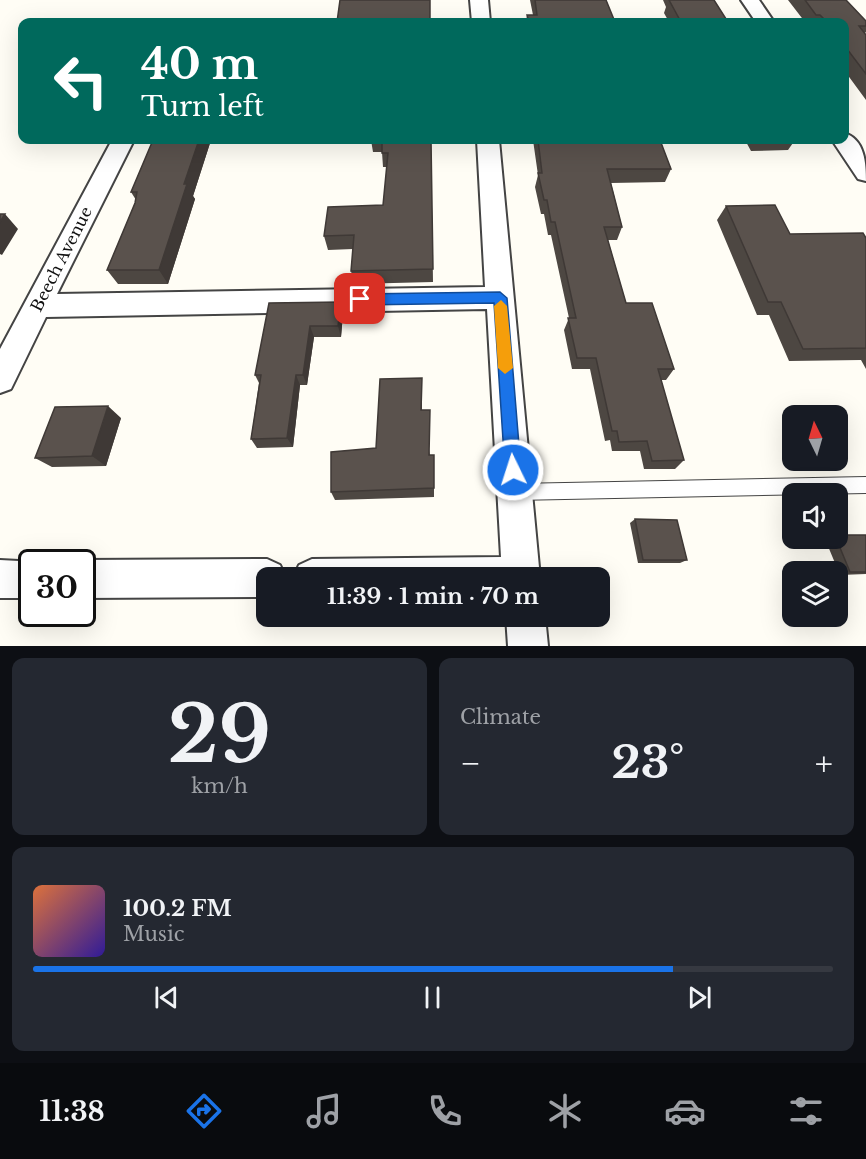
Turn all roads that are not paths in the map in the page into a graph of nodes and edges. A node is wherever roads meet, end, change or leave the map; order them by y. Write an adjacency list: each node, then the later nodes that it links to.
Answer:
1 (479, 0): 3 (street)
2 (750, 0): 4 (street)
3 (480, 18)
4 (762, 18)
5 (121, 144): 10 (street, Beech Avenue)
6 (488, 144): 9 (street)
7 (846, 144): 8 (street)
8 (866, 173)
9 (500, 298): 10 (street); 13 (street)
10 (37, 306): 11 (street, Beech Avenue)
11 (0, 379)
12 (866, 485): 13 (lane)
13 (515, 492): 14 (street)
14 (520, 567)
15 (256, 578): 18 (street)
16 (0, 579): 17 (street)
17 (18, 579)
18 (96, 579)
19 (526, 627): 20 (street)
20 (528, 646)

